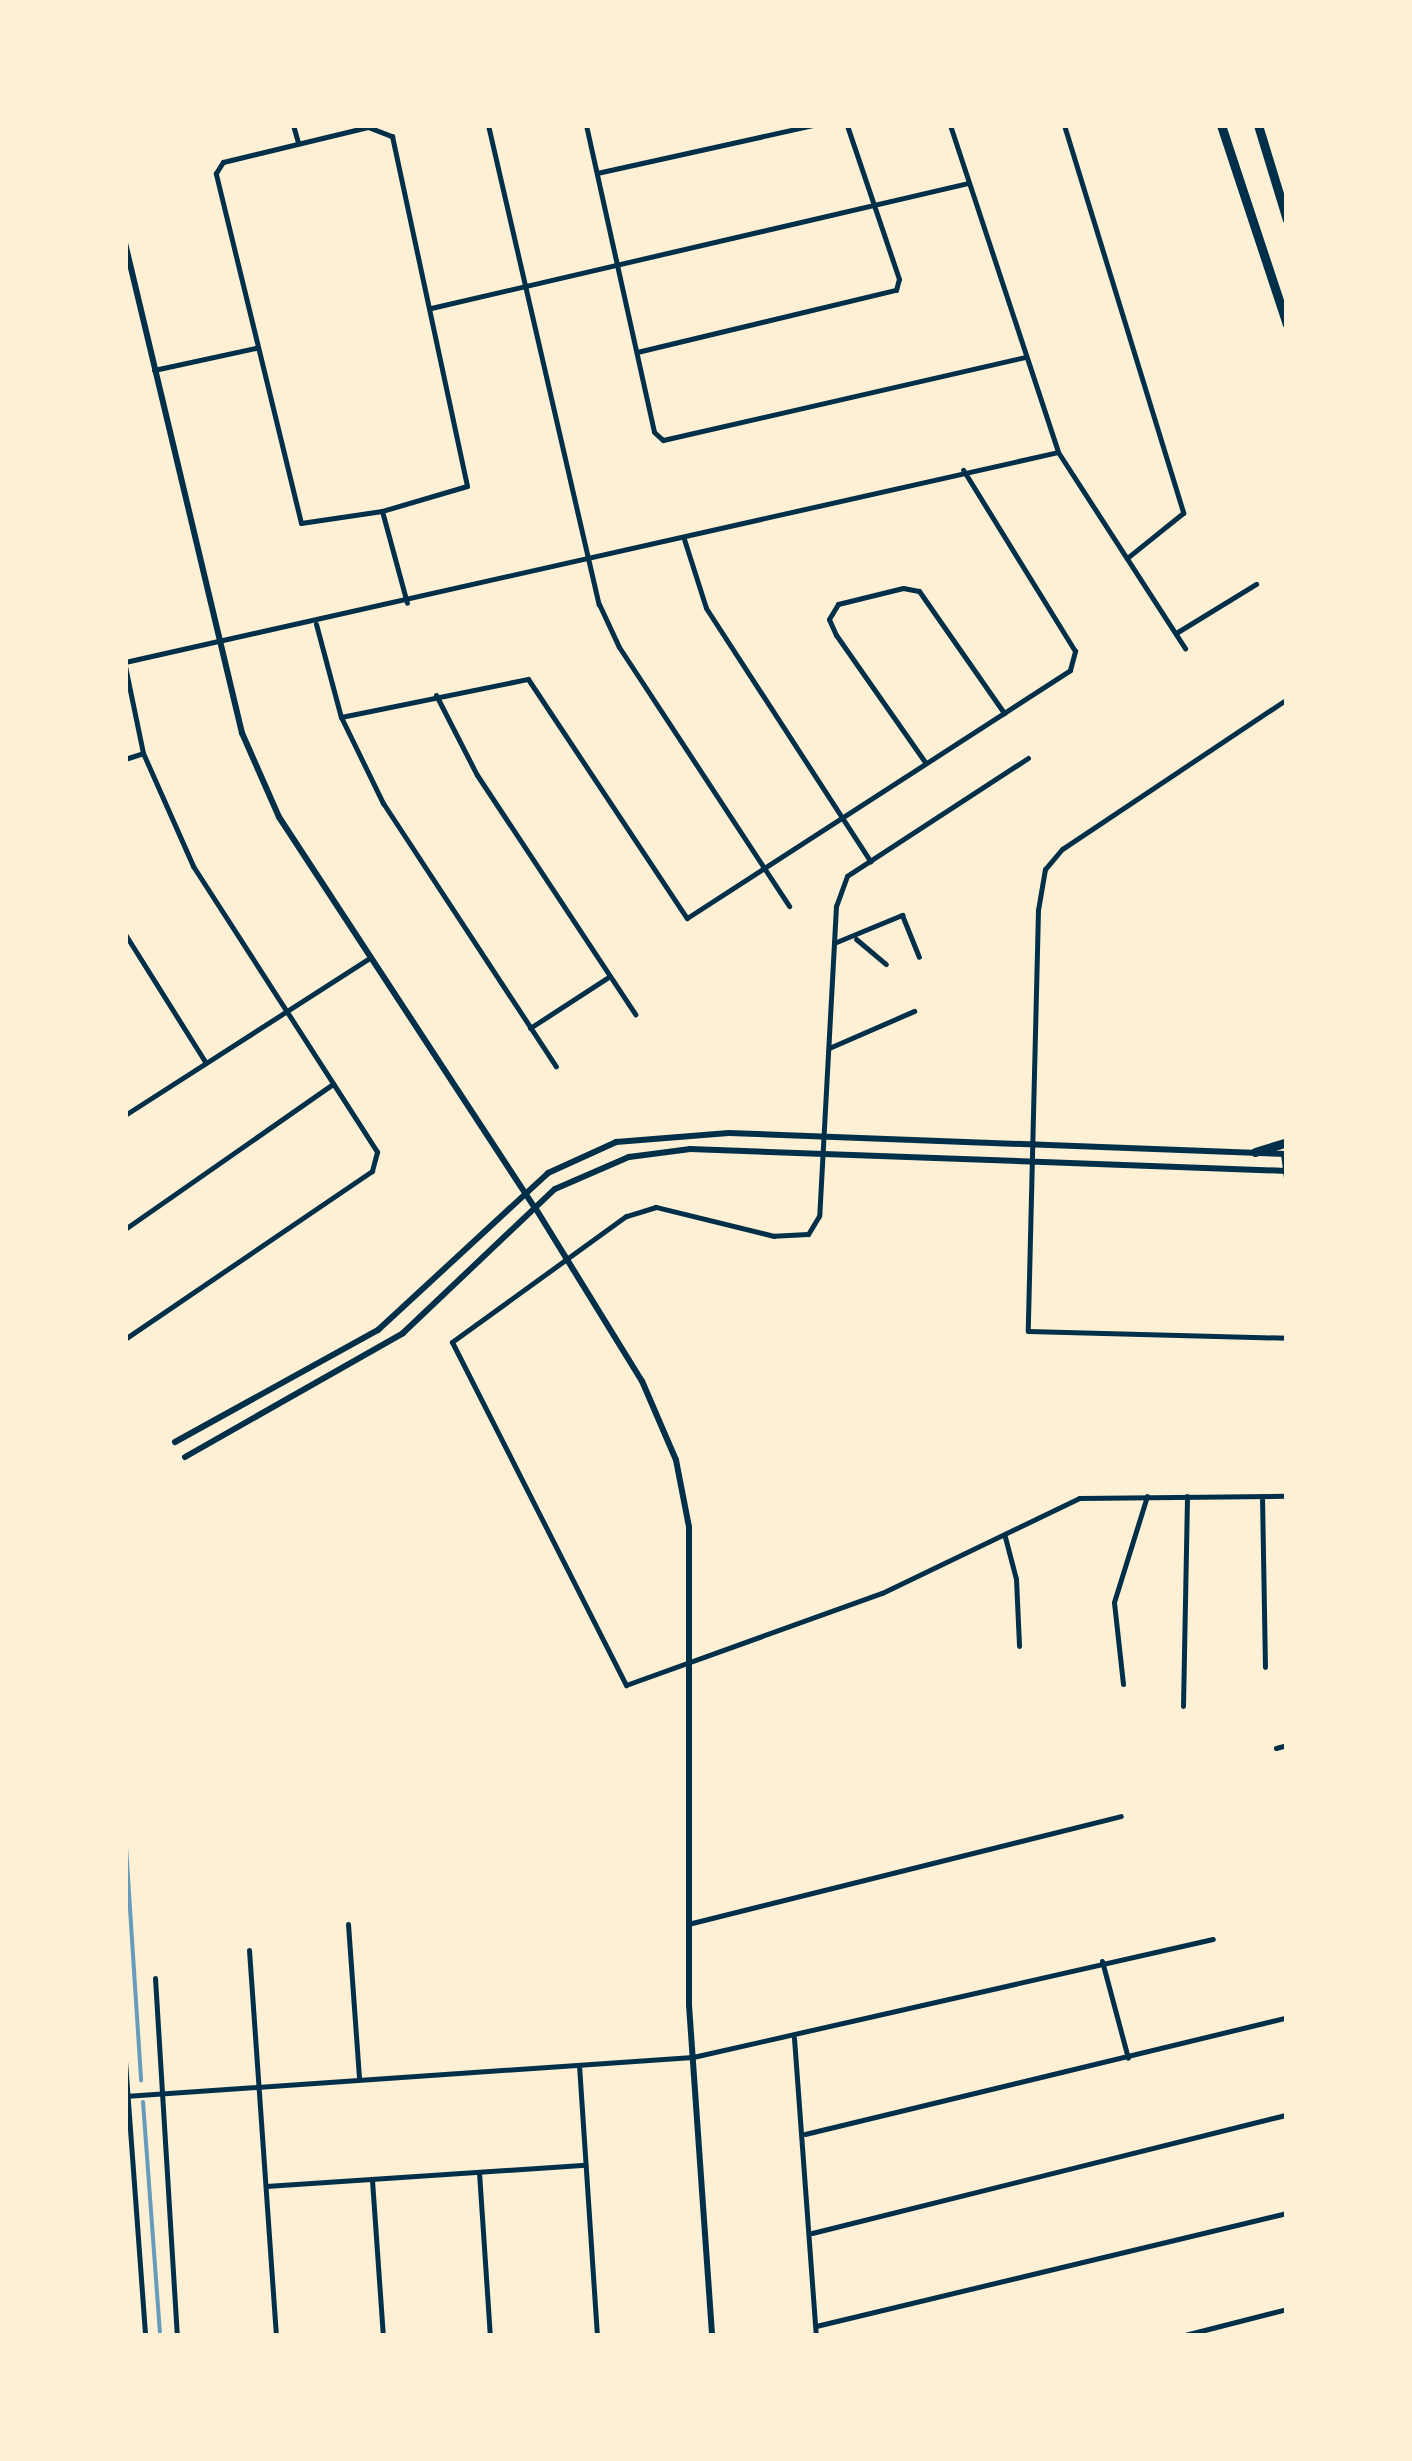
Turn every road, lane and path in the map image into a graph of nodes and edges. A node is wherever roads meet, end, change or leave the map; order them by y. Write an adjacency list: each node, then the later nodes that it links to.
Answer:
1 (293, 125): 10 (street)
2 (488, 125): 17 (street)
3 (586, 125): 11 (street)
4 (813, 125): 11 (street)
5 (847, 125): 13 (street)
6 (950, 125): 12 (street)
7 (1064, 125): 28 (street)
8 (1222, 125): 19 (highway)
9 (1258, 125): 14 (highway)
10 (298, 143): 18 (street); 20 (street)
11 (597, 173): 16 (street)
12 (968, 183): 13 (street); 22 (street)
13 (876, 205): 16 (street); 21 (street)
14 (1287, 220)
15 (125, 243): 23 (main road)
16 (618, 264): 17 (street); 21 (street)
17 (526, 286): 18 (street); 29 (street)
18 (431, 308): 26 (street)
19 (1287, 324)
20 (256, 348): 23 (street); 26 (street)
21 (637, 352): 22 (street)
22 (1025, 357): 24 (street)
23 (154, 370): 34 (main road)
24 (1058, 452): 25 (street); 28 (street)
25 (963, 470): 27 (street); 39 (street)
26 (382, 511): 31 (street)
27 (684, 539): 29 (street); 45 (street)
28 (1127, 558): 33 (street)
29 (592, 560): 31 (street); 47 (street)
30 (1256, 584): 33 (street)
31 (407, 603): 32 (street)
32 (316, 624): 34 (street); 40 (street)
33 (1176, 633): 35 (street)
34 (222, 645): 36 (street); 53 (main road)
35 (1184, 648)
36 (125, 664): 41 (street)
37 (436, 695): 40 (street); 47 (street); 55 (street)
38 (1287, 699): 66 (street)
39 (1004, 712): 44 (street); 44 (street)
40 (341, 717): 59 (street)
41 (143, 753): 43 (street); 56 (street)
42 (1028, 758): 46 (street)
43 (125, 759)
44 (926, 763): 45 (street)
45 (845, 818): 46 (street); 47 (street)
46 (870, 861): 51 (street)
47 (768, 868): 48 (street)
48 (788, 906)
49 (125, 934): 61 (street)
50 (856, 939): 51 (street); 52 (street); 54 (street)
51 (834, 943): 60 (street)
52 (918, 957)
53 (368, 958): 56 (street); 73 (main road)
54 (886, 964)
55 (608, 977): 58 (street); 59 (street)
56 (286, 1010): 61 (street); 63 (street)
57 (914, 1011): 60 (street)
58 (634, 1014)
59 (530, 1028): 62 (street)
60 (829, 1048): 65 (street)
61 (206, 1064): 64 (street)
62 (556, 1066)
63 (333, 1084): 75 (street); 78 (street)
64 (126, 1112)
65 (822, 1136): 66 (main road); 70 (street); 73 (main road)
66 (1031, 1142): 68 (main road); 71 (street)
67 (1287, 1142): 68 (highway)
68 (1255, 1152): 69 (main road)
69 (1286, 1154): 72 (main road)
70 (823, 1155): 71 (main road); 74 (main road); 76 (street)
71 (1031, 1163): 72 (main road); 77 (street)
72 (1287, 1173)
73 (526, 1193): 74 (main road); 79 (main road)
74 (536, 1209): 76 (main road); 80 (main road)
75 (125, 1229)
76 (568, 1261): 87 (main road); 87 (street)
77 (1287, 1338)
78 (125, 1339)
79 (175, 1442): 80 (street)
80 (185, 1457)
81 (1147, 1496): 82 (street); 85 (street); 89 (street)
82 (1187, 1496): 83 (street); 90 (street)
83 (1262, 1496): 84 (street); 88 (street)
84 (1287, 1496)
85 (1004, 1538): 86 (street); 87 (street)
86 (1019, 1646)
87 (690, 1662): 95 (main road)
88 (1266, 1667)
89 (1123, 1684)
90 (1182, 1706)
91 (1287, 1745): 92 (street)
92 (1276, 1748)
93 (1122, 1816): 95 (street)
94 (348, 1924): 106 (street)
95 (688, 1924): 102 (main road)
96 (1212, 1940): 98 (street)
97 (250, 1950): 107 (street)
98 (1102, 1961): 101 (street); 103 (street)
99 (155, 1978): 108 (street)
100 (1287, 2017): 103 (street)
101 (794, 2038): 102 (street); 111 (street)
102 (693, 2057): 105 (street); 126 (main road)
103 (1128, 2058): 111 (street)
104 (125, 2061): 109 (street)
105 (579, 2064): 106 (street); 112 (street)
106 (359, 2079): 107 (street)
107 (259, 2086): 108 (street); 115 (street)
108 (160, 2094): 109 (street); 121 (street)
109 (126, 2095): 120 (street)
110 (1287, 2115): 117 (street)
111 (805, 2134): 117 (street)
112 (586, 2165): 113 (street); 125 (street)
113 (479, 2172): 114 (street); 124 (street)
114 (372, 2180): 115 (street); 123 (street)
115 (266, 2186): 122 (street)
116 (1287, 2213): 119 (street)
117 (812, 2232): 119 (street)
118 (1287, 2308): 128 (street)
119 (816, 2326): 127 (street)
120 (144, 2336)
121 (177, 2336)
122 (276, 2336)
123 (383, 2336)
124 (490, 2336)
125 (598, 2336)
126 (712, 2336)
127 (816, 2336)
128 (1180, 2336)

